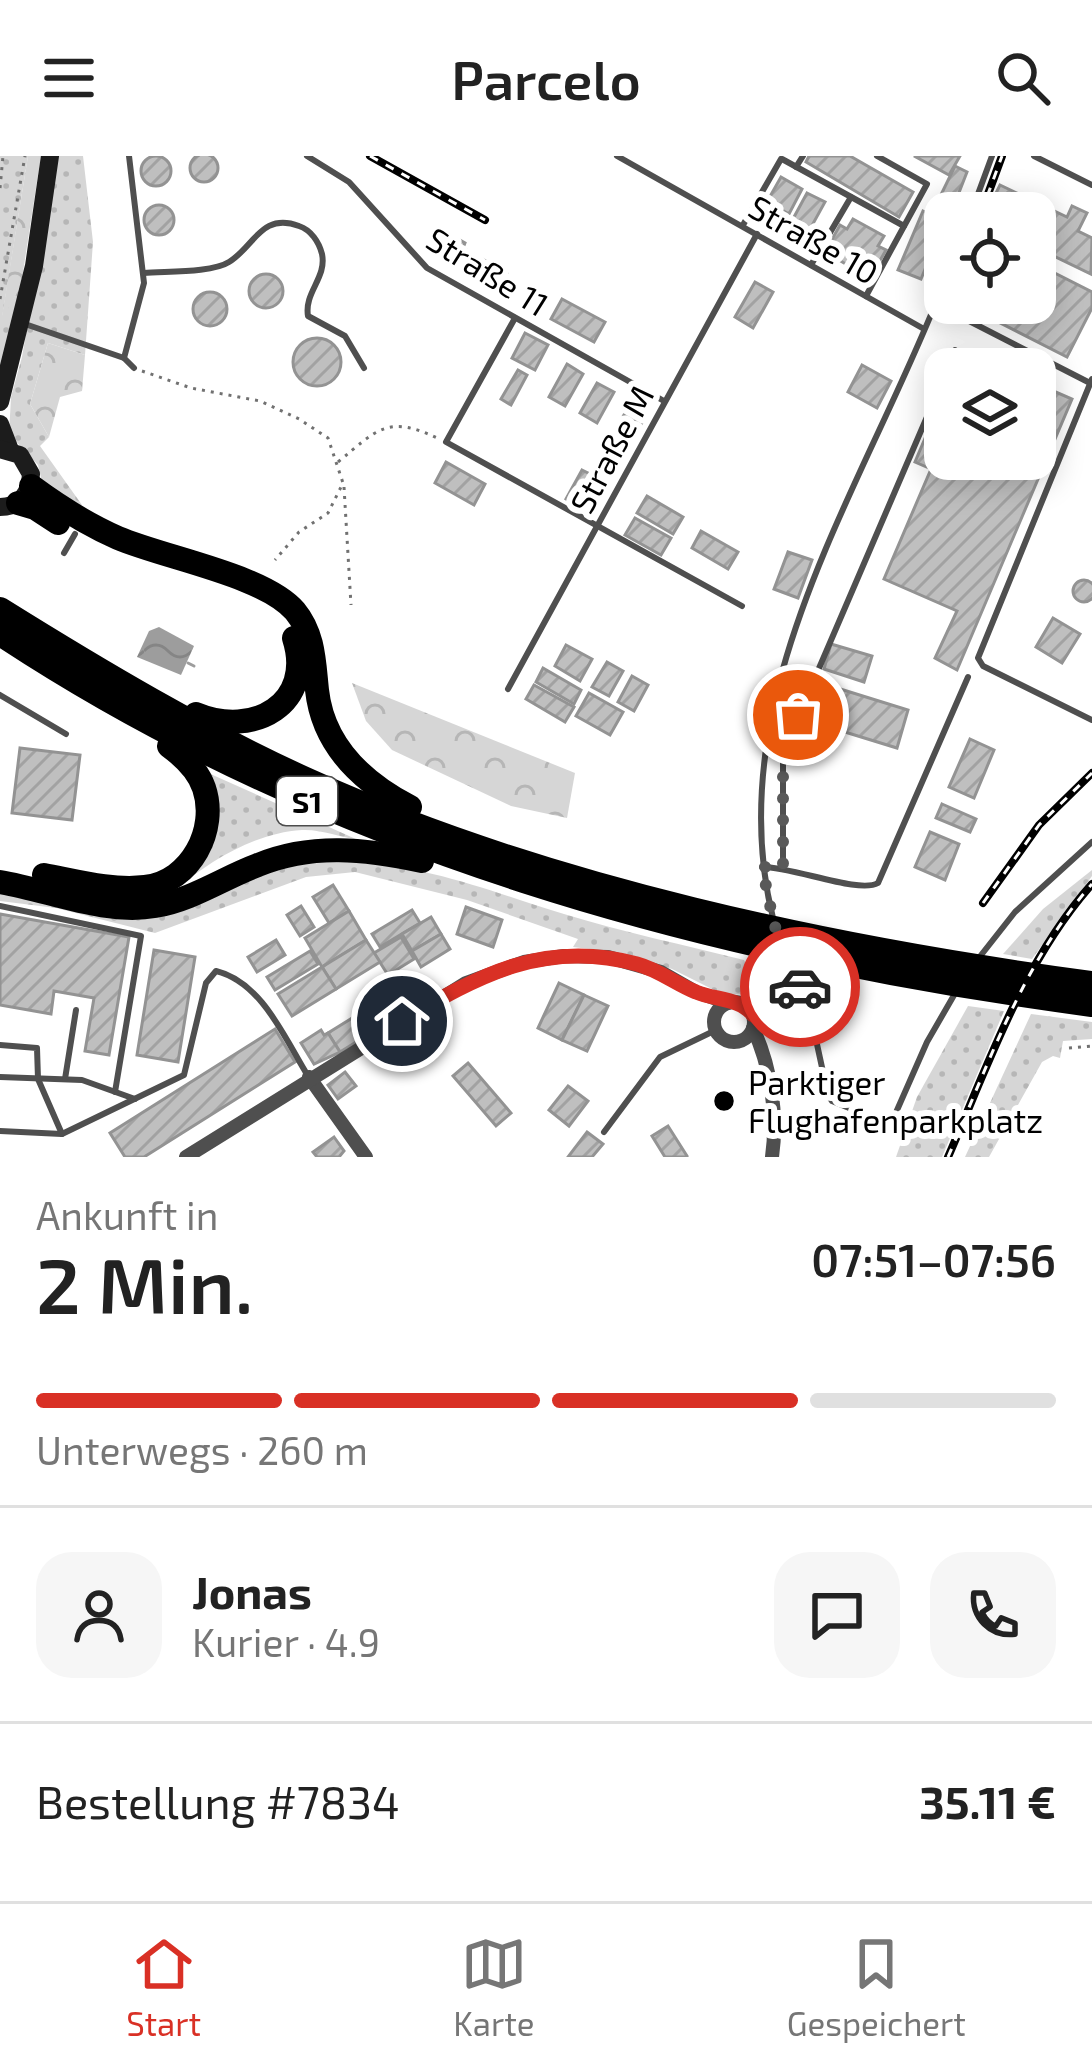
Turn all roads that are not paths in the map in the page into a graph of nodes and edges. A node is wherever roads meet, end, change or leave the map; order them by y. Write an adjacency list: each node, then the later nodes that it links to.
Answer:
1 (50, 156): 21 (main road)
2 (129, 156): 18 (lane)
3 (307, 156): 20 (lane, Straße 11)
4 (617, 156): 14 (lane, Straße 10)
5 (803, 156): 10 (lane)
6 (877, 156): 15 (lane)
7 (992, 156): 12 (lane)
8 (1034, 156): 11 (lane)
9 (783, 157): 10 (lane); 14 (lane)
10 (796, 167): 13 (lane)
11 (1092, 184)
12 (978, 192)
13 (851, 197): 15 (lane); 17 (lane)
14 (742, 226): 16 (lane, Straße 10)
15 (904, 226): 19 (lane)
16 (758, 234): 17 (lane, Straße 10); 29 (lane, Straße M)
17 (812, 265): 19 (lane, Straße 10)
18 (144, 273): 25 (lane); 27 (lane)
19 (866, 296): 24 (lane, Straße 10)
20 (515, 318): 29 (lane, Straße 11); 35 (lane)
21 (21, 323): 25 (lane); 30 (main road)
22 (926, 324): 24 (lane)
23 (976, 324): 28 (lane)
24 (924, 329): 48 (lane)
25 (124, 358): 26 (lane)
26 (134, 368)
27 (364, 368)
28 (1091, 381): 44 (lane)
29 (664, 401): 35 (lane, Straße M)
30 (0, 402)
31 (924, 423): 49 (lane)
32 (0, 424): 33 (main road)
33 (5, 450): 34 (main road)
34 (16, 499): 42 (highway); 46 (highway)
35 (596, 526): 36 (lane); 40 (lane, Straße M)
36 (742, 606)
37 (0, 609): 42 (highway, S1)
38 (0, 634): 43 (highway, S1)
39 (968, 677): 49 (lane)
40 (508, 689)
41 (0, 695): 45 (lane)
42 (171, 712): 46 (highway, S1)
43 (130, 714): 50 (highway); 51 (highway, S1)
44 (1092, 719)
45 (66, 734)
46 (456, 837): 54 (highway, S1)
47 (1092, 842): 57 (lane)
48 (762, 867): 49 (lane); 57 (lane)
49 (783, 867)
50 (0, 868)
51 (490, 870): 52 (highway); 54 (highway, S1)
52 (0, 882)
53 (0, 906): 71 (lane)
54 (687, 916): 56 (highway, S1)
55 (1092, 983): 56 (highway, S1)
56 (1049, 988): 60 (highway, S1)
57 (801, 991): 62 (lane)
58 (696, 992): 59 (street); 63 (street); 68 (street)
59 (728, 1003): 62 (street); 63 (street)
60 (1092, 1005)
61 (76, 1010): 70 (lane)
62 (753, 1022): 64 (street); 66 (street)
63 (715, 1025): 64 (street); 74 (lane)
64 (729, 1042): 66 (street)
65 (0, 1045): 69 (lane)
66 (763, 1064): 78 (street)
67 (0, 1077): 69 (lane)
68 (309, 1077): 72 (lane); 76 (street); 77 (street)
69 (38, 1078): 70 (lane); 75 (lane)
70 (65, 1079): 71 (lane)
71 (115, 1092): 72 (lane)
72 (139, 1100): 75 (lane)
73 (0, 1131): 75 (lane)
74 (604, 1132)
75 (62, 1134)
76 (186, 1157)
77 (366, 1157)
78 (772, 1157)

